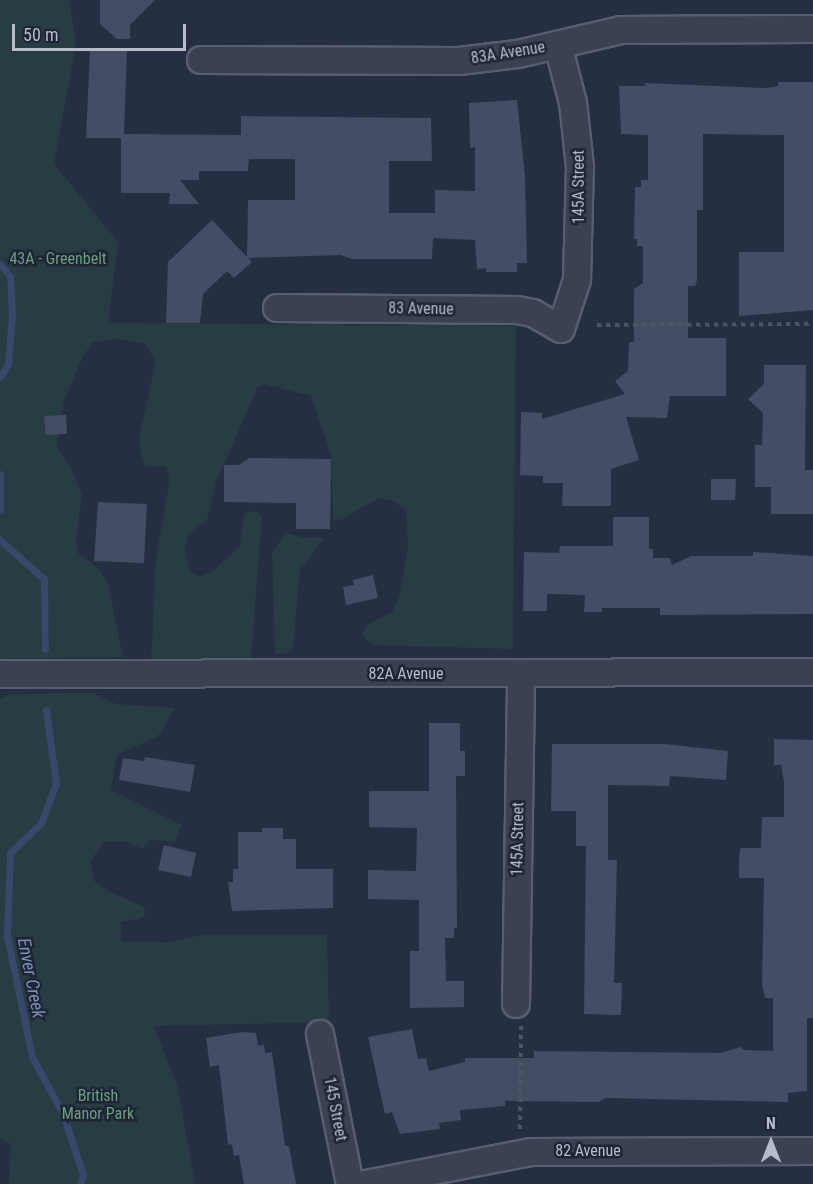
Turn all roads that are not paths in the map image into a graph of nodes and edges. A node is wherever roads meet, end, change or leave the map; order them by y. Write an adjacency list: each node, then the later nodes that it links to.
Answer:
1 (813, 29): 2 (street, 83A Avenue)
2 (558, 45): 3 (street, 83A Avenue); 5 (street, 145A Street)
3 (201, 60)
4 (277, 308): 5 (street, 83 Avenue)
5 (561, 329)
6 (813, 672): 8 (street, 82A Avenue)
7 (0, 674): 8 (street, 82A Avenue)
8 (521, 674): 9 (street, 145A Street)
9 (518, 1015)
10 (320, 1034): 12 (street, 145 Street)
11 (813, 1151): 13 (street, 82 Avenue)
12 (350, 1184)
13 (366, 1184)

